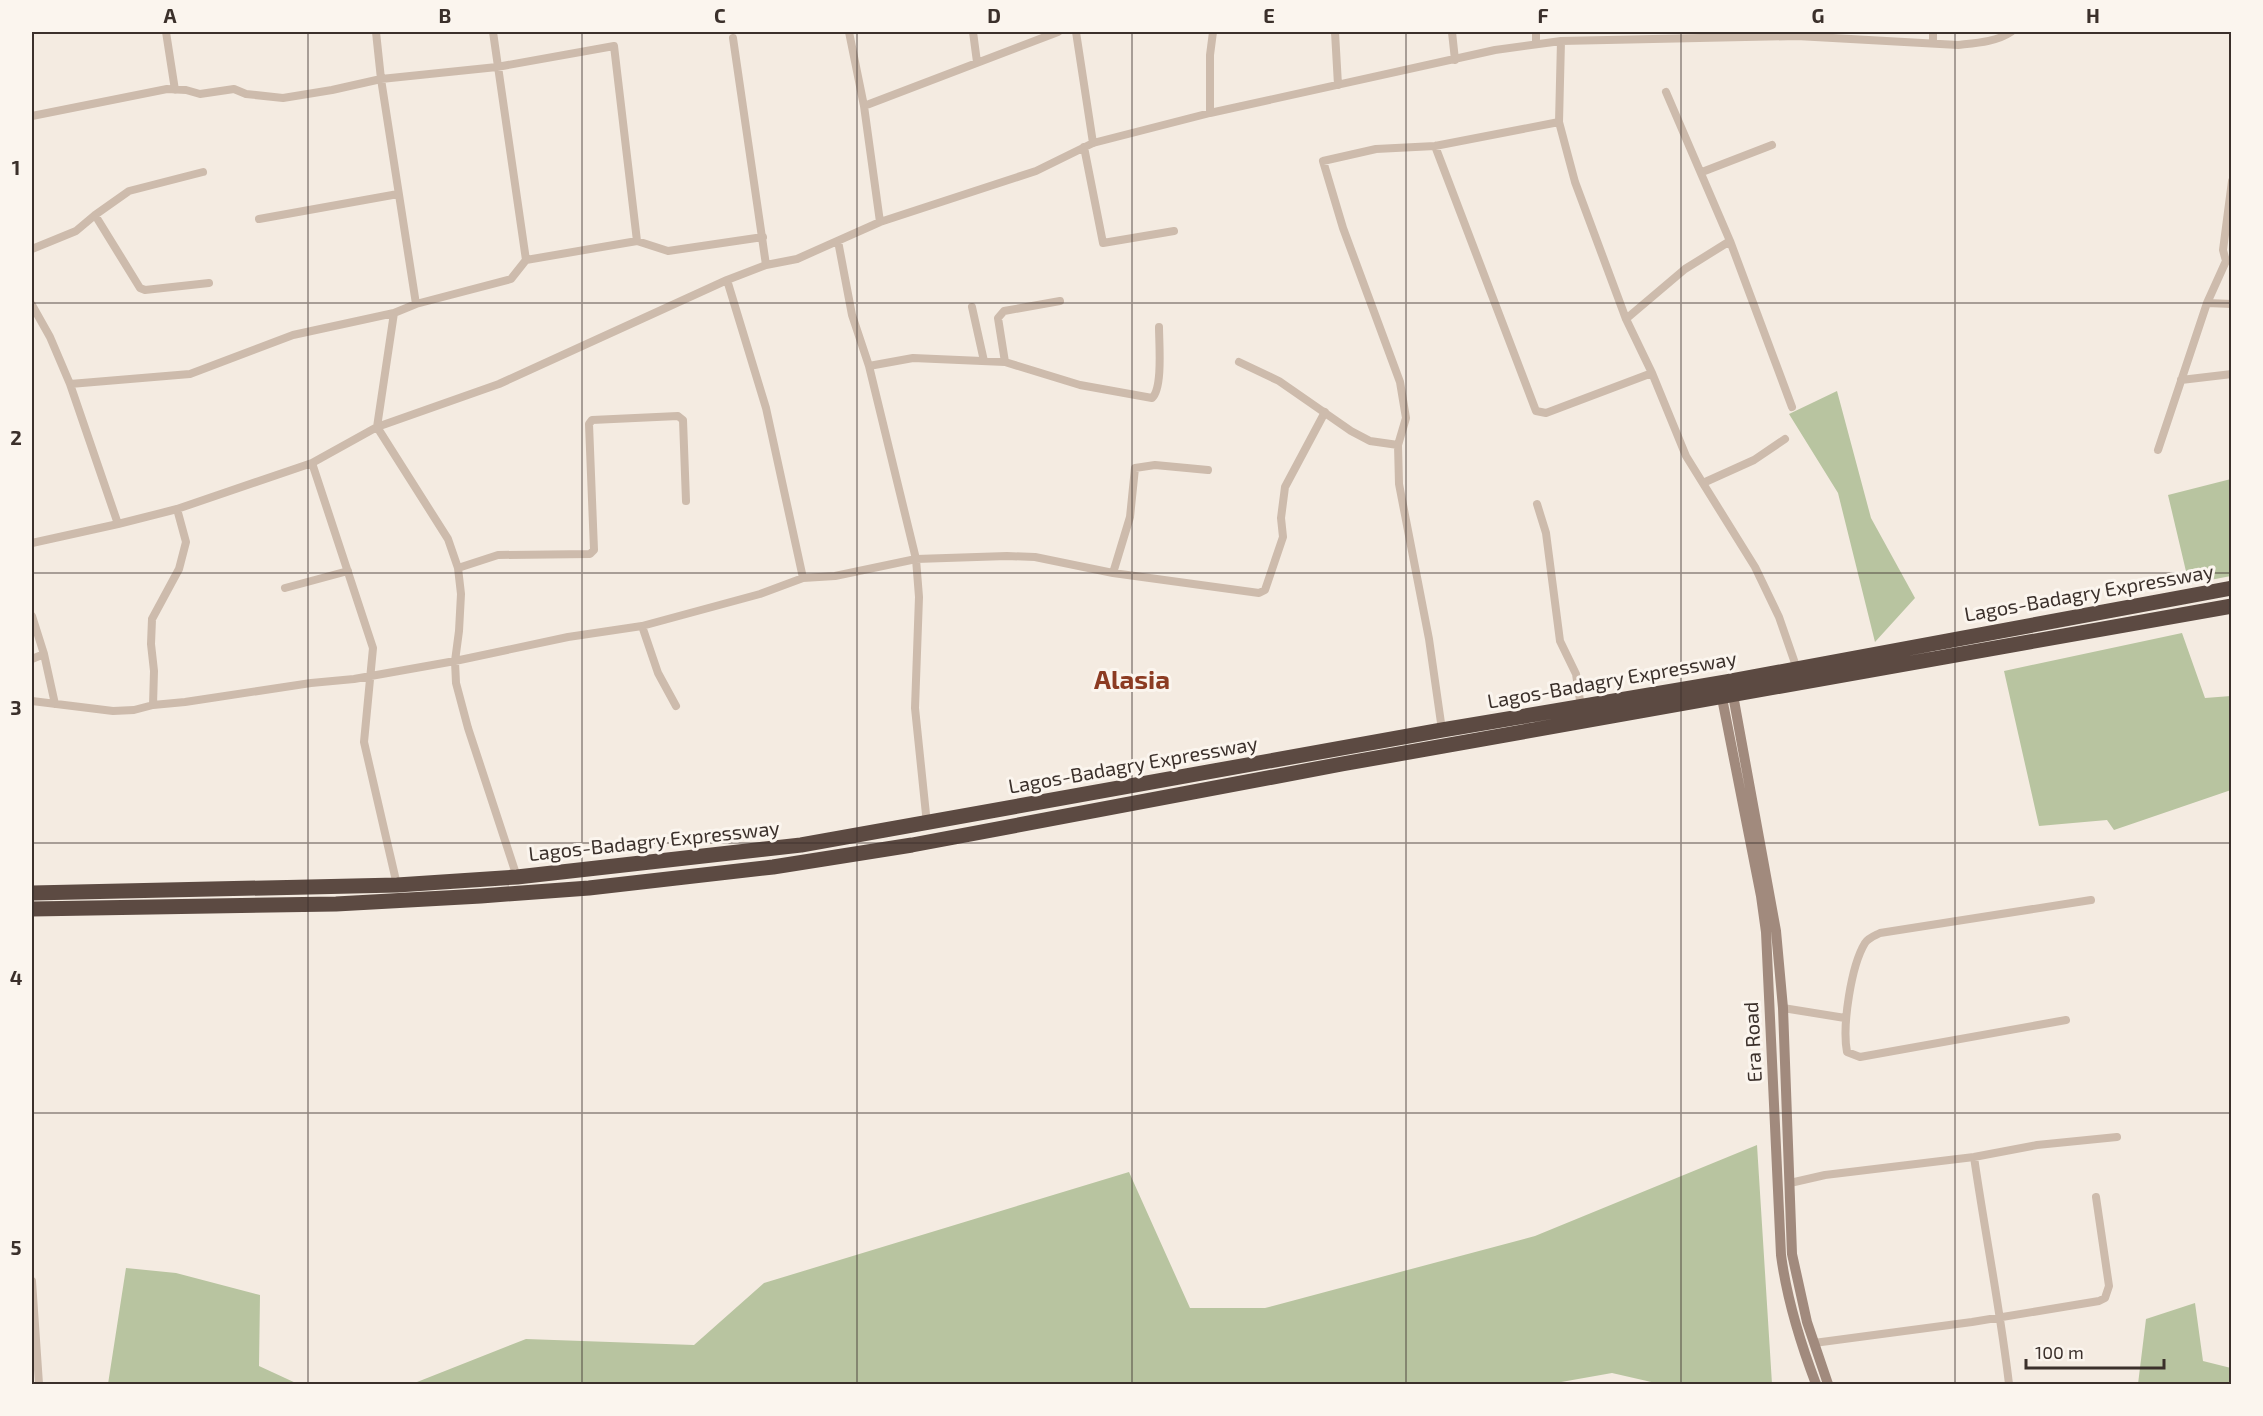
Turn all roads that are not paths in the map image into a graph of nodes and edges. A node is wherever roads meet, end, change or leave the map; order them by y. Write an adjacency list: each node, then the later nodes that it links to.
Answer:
1 (166, 32): 25 (street)
2 (376, 32): 23 (street)
3 (493, 32): 22 (street)
4 (849, 32): 27 (street)
5 (973, 32): 21 (street)
6 (1058, 32): 21 (street)
7 (1076, 32): 31 (street)
8 (1213, 32): 28 (street)
9 (1335, 32): 24 (street)
10 (1452, 32): 20 (street)
11 (1536, 32): 19 (street)
12 (1568, 32): 17 (street)
13 (1933, 32): 18 (street)
14 (2011, 32): 18 (street)
15 (1797, 34): 17 (street); 18 (street)
16 (733, 38): 43 (street)
17 (1564, 41): 19 (street); 30 (street)
18 (1933, 43)
19 (1536, 44): 20 (street)
20 (1455, 60): 24 (street)
21 (977, 62): 27 (street)
22 (497, 67): 23 (street); 44 (street); 48 (street)
23 (381, 79): 25 (street); 38 (street)
24 (1338, 85): 28 (street)
25 (175, 90): 29 (street)
26 (1666, 92): 36 (street)
27 (864, 106): 41 (street)
28 (1210, 113): 31 (street)
29 (32, 116)
30 (1559, 122): 33 (street); 59 (street)
31 (1093, 143): 34 (street)
32 (1772, 145): 36 (street)
33 (1435, 146): 65 (street); 73 (street)
34 (1084, 147): 41 (street); 42 (street)
35 (203, 171): 39 (street)
36 (1702, 172): 46 (street)
37 (2232, 181): 53 (street)
38 (398, 194): 40 (street); 54 (street)
39 (95, 215): 47 (street); 51 (street)
40 (259, 219)
41 (880, 222): 45 (street)
42 (1174, 231)
43 (763, 237): 44 (street); 49 (street)
44 (637, 241): 48 (street)
45 (838, 241): 49 (street); 64 (street)
46 (1730, 241): 59 (street); 69 (street)
47 (32, 249)
48 (526, 260): 54 (street)
49 (766, 265): 50 (street)
50 (727, 280): 71 (street); 87 (street)
51 (209, 283)
52 (1060, 301): 62 (street)
53 (2207, 303): 55 (street); 67 (street)
54 (416, 304): 58 (street)
55 (2232, 304)
56 (32, 305): 68 (street)
57 (972, 307): 61 (street)
58 (394, 313): 68 (street); 71 (street)
59 (1626, 320): 65 (street)
60 (1159, 327): 62 (street)
61 (984, 361): 62 (street); 64 (street)
62 (1005, 362)
63 (1239, 362): 70 (street)
64 (869, 366): 83 (street)
65 (1652, 373): 77 (street)
66 (2232, 374): 67 (street)
67 (2181, 380): 74 (street)
68 (70, 384): 81 (street)
69 (1792, 407)
70 (1325, 412): 73 (street); 86 (street)
71 (376, 427): 75 (street); 84 (street)
72 (1785, 439): 77 (street)
73 (1398, 445): 104 (street)
74 (2158, 450)
75 (312, 463): 80 (street); 85 (street)
76 (1208, 470): 86 (street)
77 (1703, 483): 96 (street)
78 (686, 501): 84 (street)
79 (1537, 504): 103 (street)
80 (177, 509): 81 (street); 101 (street)
81 (118, 524): 82 (street)
82 (32, 543)
83 (916, 560): 86 (street); 87 (street); 105 (street)
84 (458, 567): 95 (street)
85 (348, 571): 88 (street); 97 (street)
86 (1113, 573)
87 (802, 578): 92 (street)
88 (285, 588)
89 (2232, 588): 96 (highway, Lagos-Badagry Expressway)
90 (2232, 606): 98 (highway, Lagos-Badagry Expressway)
91 (32, 616): 93 (street)
92 (642, 626): 95 (street); 102 (street)
93 (44, 654): 94 (street); 100 (street)
94 (32, 659)
95 (455, 661): 97 (street); 106 (street)
96 (1797, 669): 103 (highway, Lagos-Badagry Expressway)
97 (370, 675): 101 (street); 107 (street)
98 (1727, 696): 110 (highway, Lagos-Badagry Expressway); 111 (main road); 122 (main road, Era Road)
99 (32, 701): 100 (street)
100 (55, 704): 101 (street)
101 (153, 705)
102 (676, 706)
103 (1581, 707): 104 (highway, Lagos-Badagry Expressway)
104 (1442, 730): 105 (highway, Lagos-Badagry Expressway)
105 (927, 824): 106 (highway, Lagos-Badagry Expressway)
106 (516, 877): 107 (highway, Lagos-Badagry Expressway)
107 (397, 885): 108 (highway, Lagos-Badagry Expressway)
108 (32, 893)
109 (2091, 900): 112 (street)
110 (32, 909)
111 (1783, 1008): 112 (street); 116 (main road)
112 (1845, 1018): 113 (street)
113 (2066, 1020)
114 (2116, 1137): 115 (street)
115 (1974, 1157): 116 (street); 119 (street)
116 (1790, 1183): 120 (main road)
117 (2096, 1197): 119 (street)
118 (32, 1281): 121 (street)
119 (2001, 1317): 120 (street); 124 (street)
120 (1814, 1343): 123 (main road)
121 (39, 1384)
122 (1816, 1384)
123 (1828, 1384)
124 (2009, 1384)

